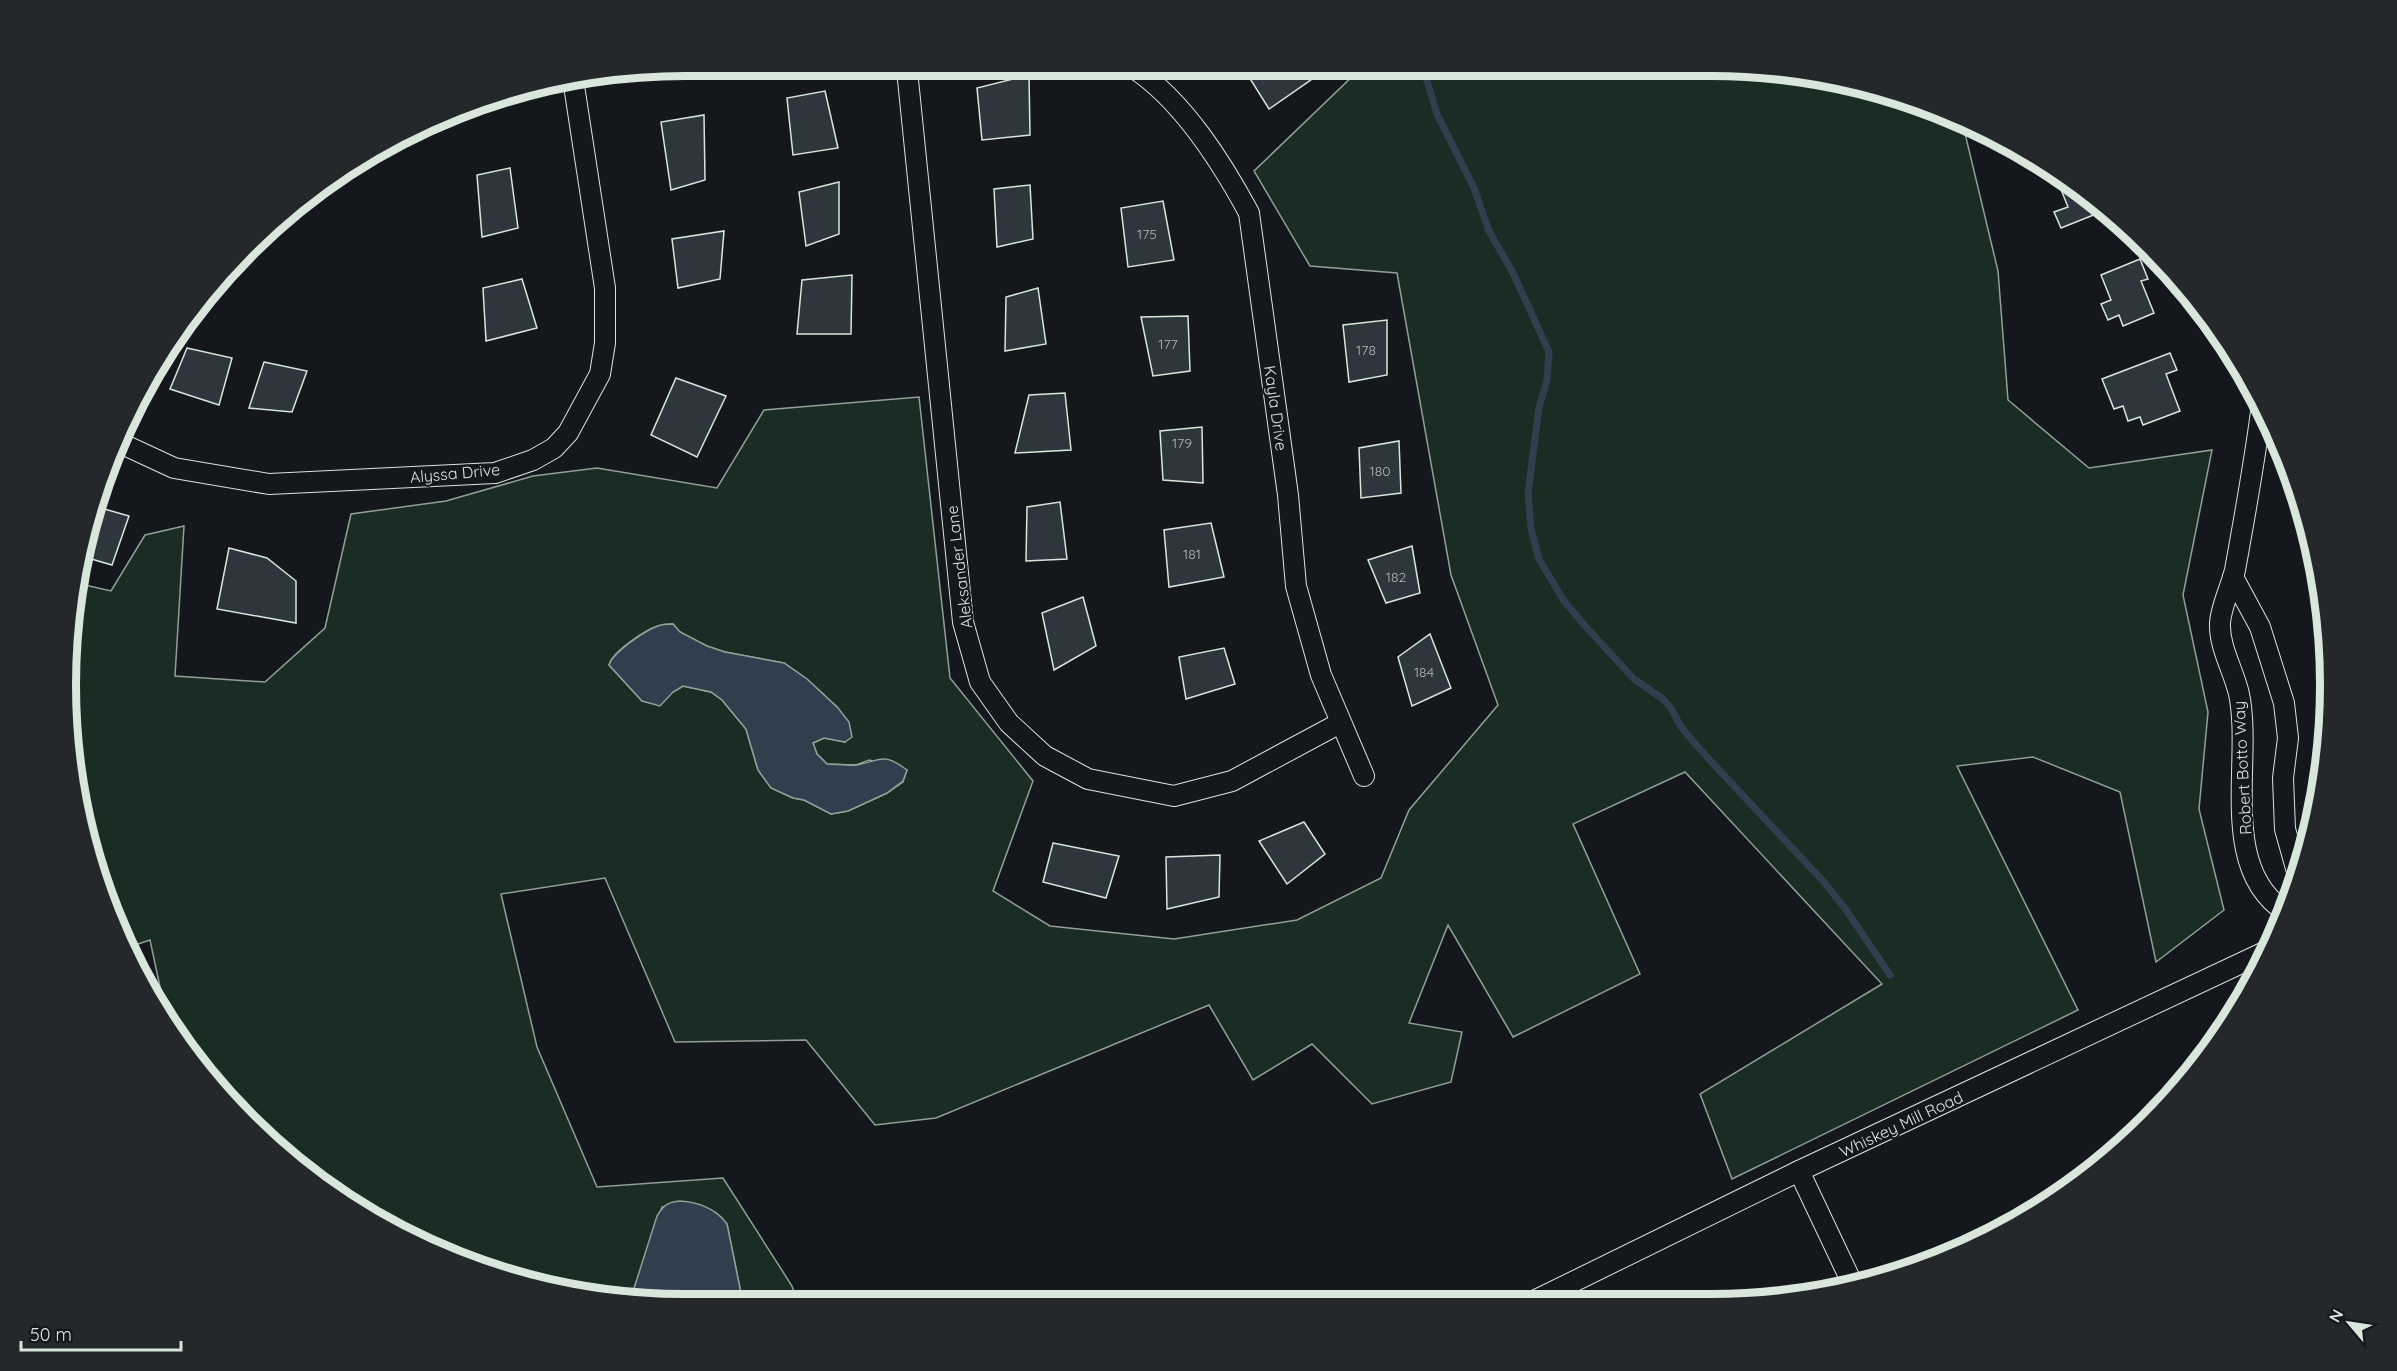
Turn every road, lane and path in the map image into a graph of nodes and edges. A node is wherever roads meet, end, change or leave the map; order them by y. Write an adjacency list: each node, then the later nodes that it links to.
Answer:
1 (908, 76): 7 (street, Aleksander Lane)
2 (1145, 76): 7 (street, Kayla Drive)
3 (574, 87): 5 (street, Alyssa Drive)
4 (2260, 420): 6 (street, Robert Botto Way)
5 (126, 446)
6 (2233, 577): 9 (street); 10 (street, Robert Botto Way)
7 (1340, 723): 8 (street, Kayla Drive)
8 (1364, 776)
9 (2294, 862)
10 (2278, 907)
11 (2258, 955): 12 (street, Whiskey Mill Road)
12 (1799, 1171): 13 (street); 14 (street, Whiskey Mill Road)
13 (1849, 1279)
14 (1548, 1294)

